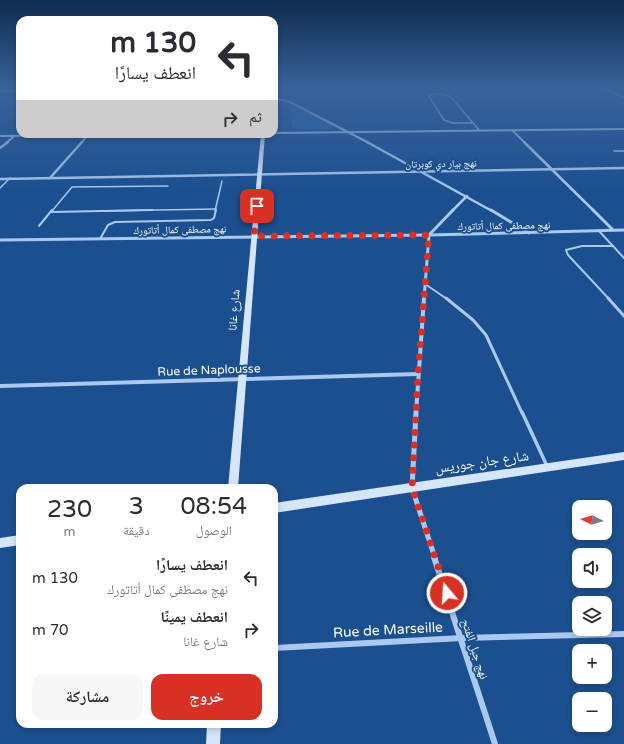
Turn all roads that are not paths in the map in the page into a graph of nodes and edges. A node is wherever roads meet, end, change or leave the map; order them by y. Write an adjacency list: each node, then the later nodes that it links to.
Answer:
1 (473, 123): 4 (lane)
2 (333, 124): 6 (street)
3 (624, 129): 5 (street)
4 (479, 130): 5 (street); 6 (street)
5 (512, 130): 16 (street)
6 (350, 132): 7 (street); 17 (street)
7 (278, 133)
8 (0, 136): 9 (street)
9 (14, 136): 12 (street)
10 (85, 138): 21 (street)
11 (263, 138): 18 (main road, شارع غانا)
12 (0, 148)
13 (614, 151): 14 (lane)
14 (624, 151)
15 (624, 168): 16 (street, نهج بيار دي كوبرتان)
16 (552, 170): 17 (street, نهج بيار دي كوبرتان); 29 (street)
17 (424, 172): 18 (street, نهج بيار دي كوبرتان); 25 (street)
18 (259, 175): 21 (street, نهج بيار دي كوبرتان); 34 (main road, شارع غانا)
19 (0, 178): 20 (street, نهج بيار دي كوبرتان)
20 (10, 178): 21 (street, نهج بيار دي كوبرتان); 24 (lane)
21 (50, 178)
22 (222, 181): 26 (lane)
23 (168, 186): 27 (lane)
24 (0, 188)
25 (467, 196): 32 (street); 33 (street)
26 (216, 209): 27 (lane); 35 (lane)
27 (51, 212): 28 (lane)
28 (39, 226)
29 (613, 230): 30 (street, نهج مصطفى كمال أتاتورك); 31 (street, نهج مصطفى كمال أتاتورك)
30 (624, 230)
31 (599, 231): 32 (street, نهج مصطفى كمال أتاتورك); 37 (lane)
32 (529, 233): 33 (street, نهج مصطفى كمال أتاتورك)
33 (429, 235): 34 (street, نهج مصطفى كمال أتاتورك); 39 (street, نهج جبل الفتح)
34 (254, 236): 35 (street, نهج مصطفى كمال أتاتورك); 42 (main road, شارع غانا)
35 (100, 239): 36 (street, نهج مصطفى كمال أتاتورك)
36 (1, 240)
37 (613, 246): 38 (lane); 40 (lane)
38 (624, 258)
39 (425, 284): 41 (street, نهج جبل الفتح); 45 (lane)
40 (624, 316)
41 (418, 374): 42 (street, Rue de Naplousse); 47 (street, نهج جبل الفتح)
42 (242, 379): 43 (street, Rue de Naplousse); 46 (main road, شارع غانا)
43 (0, 386)
44 (624, 456): 45 (main road, شارع جان جوريس)
45 (548, 467): 47 (main road, شارع جان جوريس)
46 (233, 484)
47 (412, 488): 48 (main road, شارع جان جوريس); 52 (street, نهج جبل الفتح)
48 (278, 507)
49 (16, 541): 50 (main road)
50 (0, 543)
51 (624, 634): 52 (street, Rue de Marseille)
52 (462, 638): 53 (street, Rue de Marseille); 56 (street, نهج جبل الفتح)
53 (278, 648)
54 (214, 728): 55 (main road)
55 (213, 744)
56 (496, 744)

